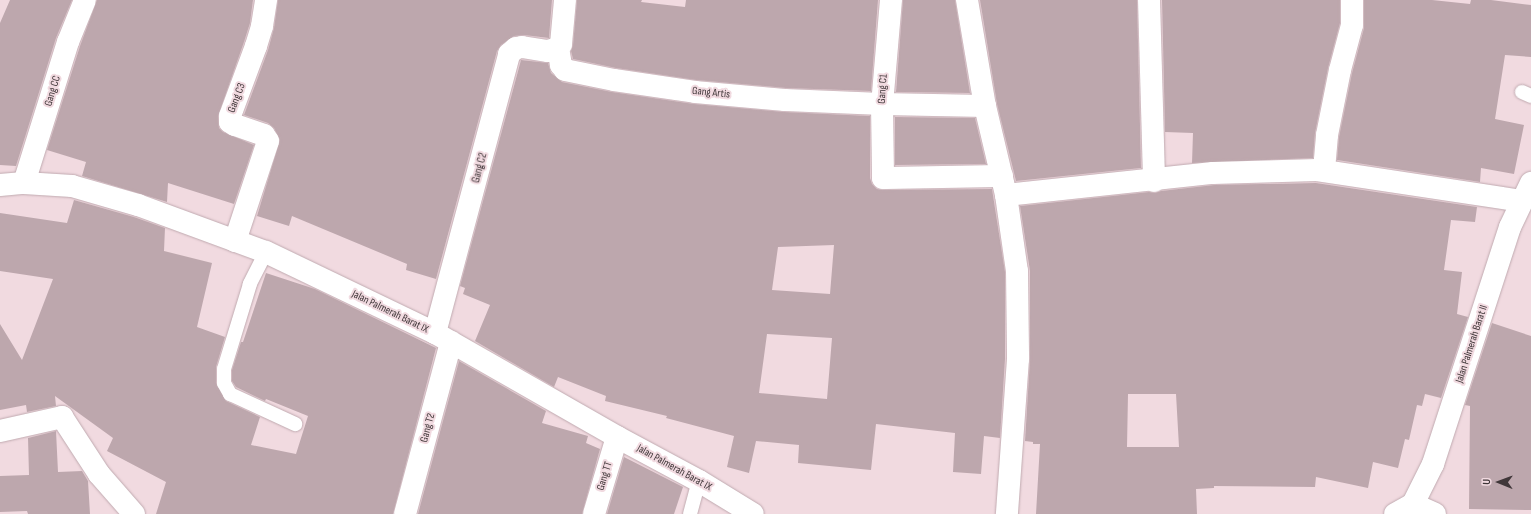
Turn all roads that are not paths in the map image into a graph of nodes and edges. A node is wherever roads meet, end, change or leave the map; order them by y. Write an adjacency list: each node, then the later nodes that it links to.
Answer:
1 (85, 0): 13 (street, Gang CC)
2 (266, 0): 17 (street, Gang C3)
3 (565, 0): 8 (street)
4 (891, 0): 9 (street, Gang C1)
5 (967, 0): 10 (street)
6 (1149, 0): 12 (street)
7 (1352, 0): 11 (street)
8 (558, 48): 9 (street, Gang Artis); 19 (street, Gang C2)
9 (882, 104): 10 (street); 15 (street, Gang C1)
10 (986, 106): 15 (street)
11 (1324, 170): 12 (street); 16 (street)
12 (1154, 181): 15 (street)
13 (24, 183): 14 (street, Jalan Palmerah Barat IX); 17 (street, Jalan Palmerah Barat IX)
14 (0, 185)
15 (1004, 185): 30 (street)
16 (1526, 192): 24 (street, Jalan Palmerah Barat II)
17 (235, 241): 18 (street, Jalan Palmerah Barat IX)
18 (266, 252): 19 (street, Jalan Palmerah Barat IX); 20 (lane)
19 (443, 338): 22 (street, Jalan Palmerah Barat IX); 26 (street, Gang T2)
20 (296, 424)
21 (0, 431): 25 (street)
22 (617, 438): 23 (street, Jalan Palmerah Barat IX); 27 (street, Gang TT)
23 (699, 481): 28 (lane); 29 (street, Jalan Palmerah Barat IX)
24 (1404, 509): 31 (street)
25 (134, 514)
26 (405, 514)
27 (594, 514)
28 (690, 514)
29 (753, 514)
30 (1007, 514)
31 (1435, 514)

